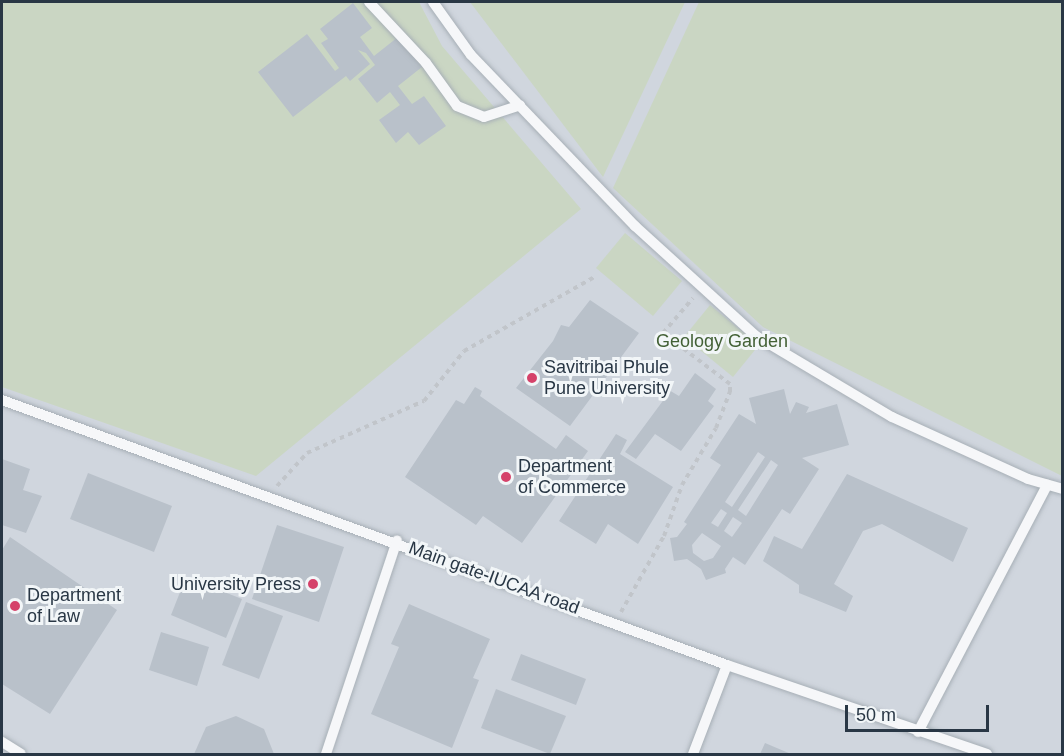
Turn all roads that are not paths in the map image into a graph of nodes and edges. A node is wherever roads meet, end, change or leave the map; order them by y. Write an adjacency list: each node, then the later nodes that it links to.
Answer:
1 (369, 2): 3 (lane)
2 (433, 2): 3 (lane)
3 (520, 105): 5 (lane)
4 (2, 400): 7 (lane, Main gate-IUCAA road)
5 (1047, 485): 6 (lane); 9 (lane)
6 (1062, 489)
7 (397, 542): 8 (lane, Main gate-IUCAA road); 12 (lane)
8 (727, 665): 9 (lane, Main gate-IUCAA road); 13 (lane)
9 (918, 732): 14 (lane, Main gate-IUCAA road)
10 (2, 742): 11 (lane)
11 (21, 754)
12 (326, 754)
13 (693, 754)
14 (987, 754)

